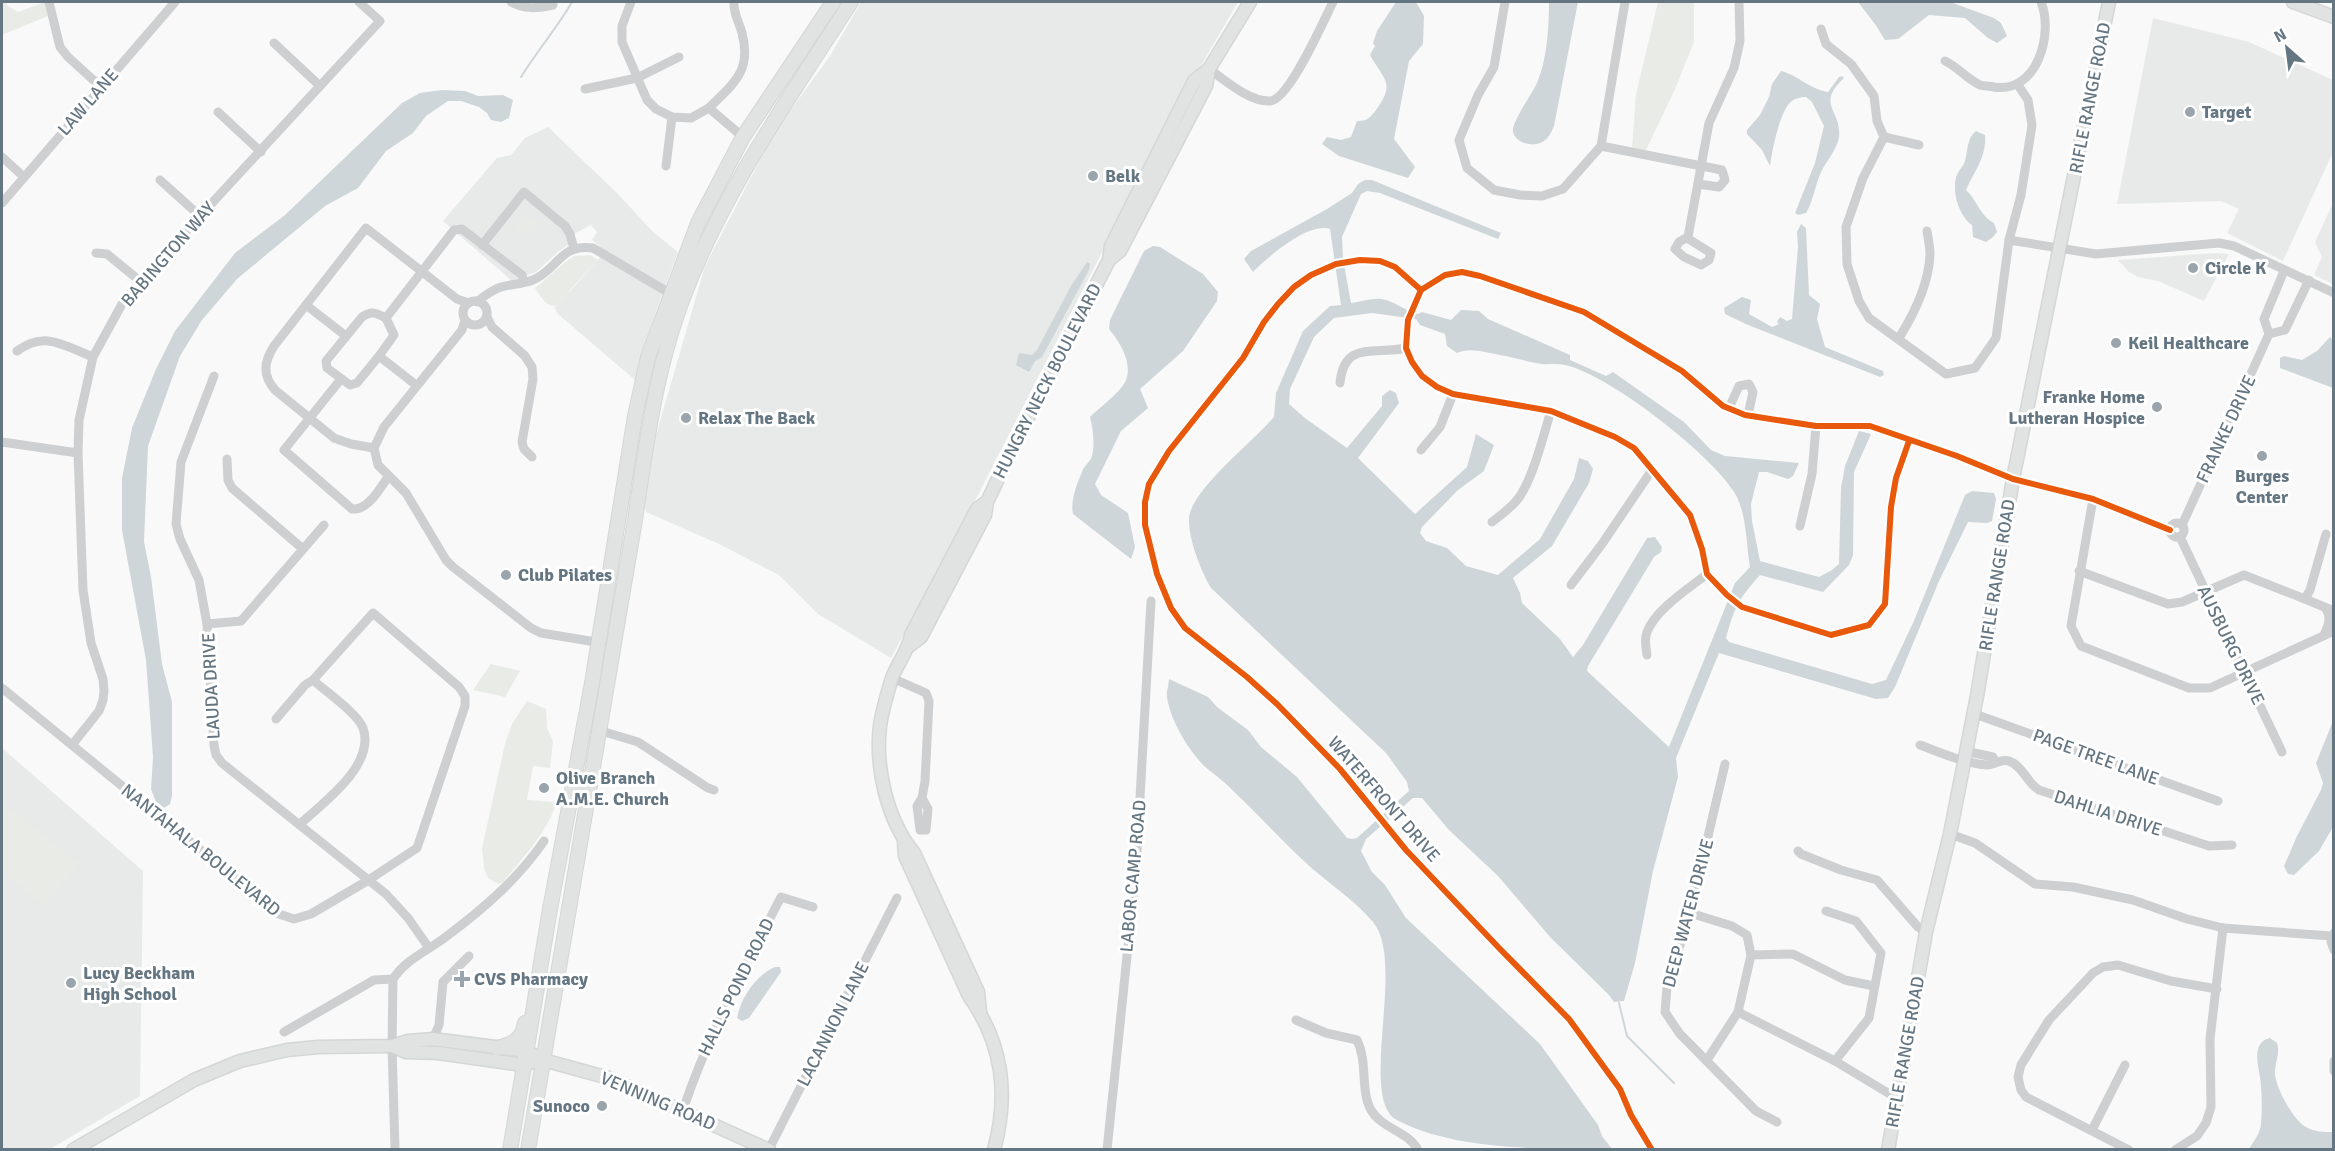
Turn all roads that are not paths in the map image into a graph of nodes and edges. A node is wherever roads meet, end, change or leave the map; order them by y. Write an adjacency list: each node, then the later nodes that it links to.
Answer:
1 (49, 2): 27 (street)
2 (175, 2): 27 (street, LAW LANE)
3 (359, 2): 26 (street, BABINGTON WAY)
4 (511, 2): 17 (street)
5 (631, 2): 24 (street)
6 (734, 2): 29 (street)
7 (833, 2): 32 (highway)
8 (851, 2): 110 (highway)
9 (1250, 2): 23 (main road, HUNGRY NECK BOULEVARD)
10 (1333, 2): 23 (street)
11 (1505, 2): 34 (street)
12 (1625, 2): 34 (street)
13 (1739, 2): 39 (street)
14 (2044, 2): 25 (street)
15 (2109, 2): 50 (main road, RIFLE RANGE ROAD)
16 (2293, 2): 18 (main road)
17 (553, 5)
18 (2334, 17)
19 (1821, 29): 33 (street)
20 (274, 44): 26 (street)
21 (679, 57): 24 (street)
22 (1945, 61): 25 (street)
23 (1209, 69): 113 (main road, HUNGRY NECK BOULEVARD)
24 (637, 78): 28 (street); 31 (street)
25 (2019, 85): 47 (street)
26 (320, 86): 36 (street, BABINGTON WAY)
27 (101, 87): 40 (street, LAW LANE)
28 (585, 89)
29 (709, 108): 31 (street); 32 (street)
30 (218, 112): 36 (street)
31 (672, 117): 38 (street)
32 (743, 137): 59 (highway)
33 (1884, 137): 35 (street); 65 (street)
34 (1601, 146): 39 (street)
35 (1919, 146)
36 (261, 152): 44 (street, BABINGTON WAY)
37 (2, 157): 40 (street)
38 (666, 166)
39 (1702, 166): 42 (street); 42 (street)
40 (24, 177): 43 (street, LAW LANE)
41 (160, 180): 44 (street)
42 (1698, 184): 46 (street)
43 (2, 203)
44 (200, 216): 55 (street, BABINGTON WAY)
45 (1927, 231): 65 (street)
46 (1687, 237)
47 (2010, 240): 50 (street); 65 (street)
48 (482, 245): 49 (street); 53 (street); 56 (street)
49 (574, 249): 56 (street); 59 (street)
50 (2061, 249): 52 (street); 89 (main road, RIFLE RANGE ROAD)
51 (96, 253): 55 (street)
52 (2284, 271): 54 (street); 63 (street)
53 (421, 272): 60 (street); 61 (street); 62 (street)
54 (2308, 280): 58 (street); 63 (street)
55 (140, 281): 69 (street, BABINGTON WAY)
56 (524, 282): 61 (street)
57 (1422, 290): 66 (street); 75 (street); 175 (street, WATERFRONT DRIVE)
58 (2334, 293)
59 (671, 294): 109 (highway)
60 (306, 305): 64 (street); 78 (street)
61 (475, 314): 73 (street); 85 (street)
62 (386, 318): 64 (street); 68 (street)
63 (2269, 334): 93 (street, FRANKE DRIVE)
64 (346, 336): 71 (street)
65 (1899, 338)
66 (1406, 348): 72 (street); 74 (street)
67 (17, 351): 69 (street)
68 (379, 356): 71 (street); 73 (street)
69 (93, 357): 84 (street, BABINGTON WAY)
70 (214, 376): 106 (street, LAUDA DRIVE)
71 (341, 379): 78 (street)
72 (1340, 382)
73 (416, 386): 82 (street)
74 (1453, 394): 76 (street); 83 (street)
75 (1728, 408): 77 (street); 77 (street)
76 (1551, 411): 87 (street); 91 (street)
77 (1748, 415): 79 (street)
78 (310, 417): 82 (street); 88 (street)
79 (1816, 426): 80 (street); 94 (street)
80 (1909, 441): 89 (street); 100 (street)
81 (2, 442): 84 (street)
82 (374, 448): 88 (street)
83 (1421, 450)
84 (78, 453): 119 (street, BABINGTON WAY)
85 (532, 457)
86 (227, 459): 98 (street)
87 (1652, 470): 100 (street); 101 (street)
88 (388, 477): 109 (street)
89 (2013, 478): 90 (street); 116 (main road, RIFLE RANGE ROAD)
90 (2093, 499): 95 (street); 99 (street)
91 (1492, 522)
92 (324, 525): 98 (street)
93 (2182, 525): 95 (street); 97 (street)
94 (1800, 526)
95 (2170, 530): 97 (street)
96 (2326, 534): 103 (street)
97 (2180, 537): 102 (street, AUSBURG DRIVE)
98 (303, 549): 106 (street)
99 (2079, 571): 102 (street); 112 (street)
100 (1707, 574): 111 (street)
101 (1571, 585)
102 (2205, 592): 103 (street); 112 (street, AUSBURG DRIVE)
103 (2305, 599): 105 (street)
104 (1150, 601): 173 (street, LABOR CAMP ROAD)
105 (2330, 610): 108 (street)
106 (207, 624): 127 (street, LAUDA DRIVE)
107 (2334, 631): 108 (street)
108 (2324, 635): 112 (street)
109 (598, 642): 110 (street); 147 (highway)
110 (613, 645): 118 (highway)
111 (1647, 655)
112 (2245, 673): 121 (street, AUSBURG DRIVE)
113 (892, 678): 125 (street); 172 (main road, HUNGRY NECK BOULEVARD)
114 (313, 680): 117 (street, NANTAHALA BOULEVARD); 127 (street); 132 (street, NANTAHALA BOULEVARD)
115 (2, 688): 119 (street, NANTAHALA BOULEVARD)
116 (1972, 713): 122 (main road, RIFLE RANGE ROAD); 126 (street, PAGE TREE LANE)
117 (276, 719)
118 (598, 730): 124 (street); 157 (highway)
119 (72, 745): 132 (street, NANTAHALA BOULEVARD)
120 (1920, 745): 122 (street, DAHLIA DRIVE)
121 (2282, 752)
122 (1964, 755): 128 (main road, RIFLE RANGE ROAD); 130 (street, DAHLIA DRIVE)
123 (1725, 764): 136 (street, DEEP WATER DRIVE)
124 (714, 790)
125 (922, 798)
126 (2218, 801)
127 (300, 824): 132 (street, LAUDA DRIVE)
128 (1950, 834): 137 (street); 138 (main road, RIFLE RANGE ROAD)
129 (543, 842): 140 (street)
130 (2232, 845)
131 (1798, 851): 138 (street)
132 (368, 881): 140 (street, LAUDA DRIVE)
133 (897, 898): 171 (street, LACANNON LANE)
134 (813, 907): 164 (street, HALLS POND ROAD)
135 (1826, 911): 145 (street)
136 (1690, 913): 142 (street); 158 (street, DEEP WATER DRIVE)
137 (2223, 928): 139 (street); 146 (street)
138 (1926, 932): 163 (main road, RIFLE RANGE ROAD)
139 (2332, 934): 141 (street)
140 (429, 948): 144 (street)
141 (2334, 951)
142 (1751, 955): 145 (street); 148 (street)
143 (469, 956): 150 (street)
144 (393, 979): 151 (street); 154 (street)
145 (1874, 986): 159 (street)
146 (2217, 989): 166 (street); 178 (street)
147 (534, 1000): 155 (highway); 156 (highway)
148 (1738, 1012): 158 (street); 159 (street)
149 (1296, 1020): 174 (street)
150 (439, 1025): 152 (street); 153 (street)
151 (284, 1032)
152 (433, 1039): 153 (main road); 154 (main road)
153 (453, 1041): 155 (main road)
154 (392, 1046): 156 (main road); 167 (main road); 168 (street)
155 (496, 1048): 156 (main road)
156 (525, 1058): 157 (main road, VENNING ROAD); 169 (highway)
157 (543, 1060): 164 (main road, VENNING ROAD); 170 (highway)
158 (1707, 1060): 165 (street, DEEP WATER DRIVE)
159 (1834, 1061): 163 (street)
160 (2334, 1061): 162 (street)
161 (2125, 1065): 166 (street)
162 (2334, 1071)
163 (1898, 1099): 176 (main road, RIFLE RANGE ROAD)
164 (683, 1110): 171 (main road, VENNING ROAD)
165 (1777, 1122)
166 (2092, 1130): 177 (street)
167 (73, 1149)
168 (395, 1149)
169 (510, 1149)
170 (528, 1149)
171 (769, 1149)
172 (994, 1149)
173 (1107, 1149)
174 (1418, 1149)
175 (1652, 1149)
176 (1888, 1149)
177 (2129, 1149)
178 (2175, 1149)

